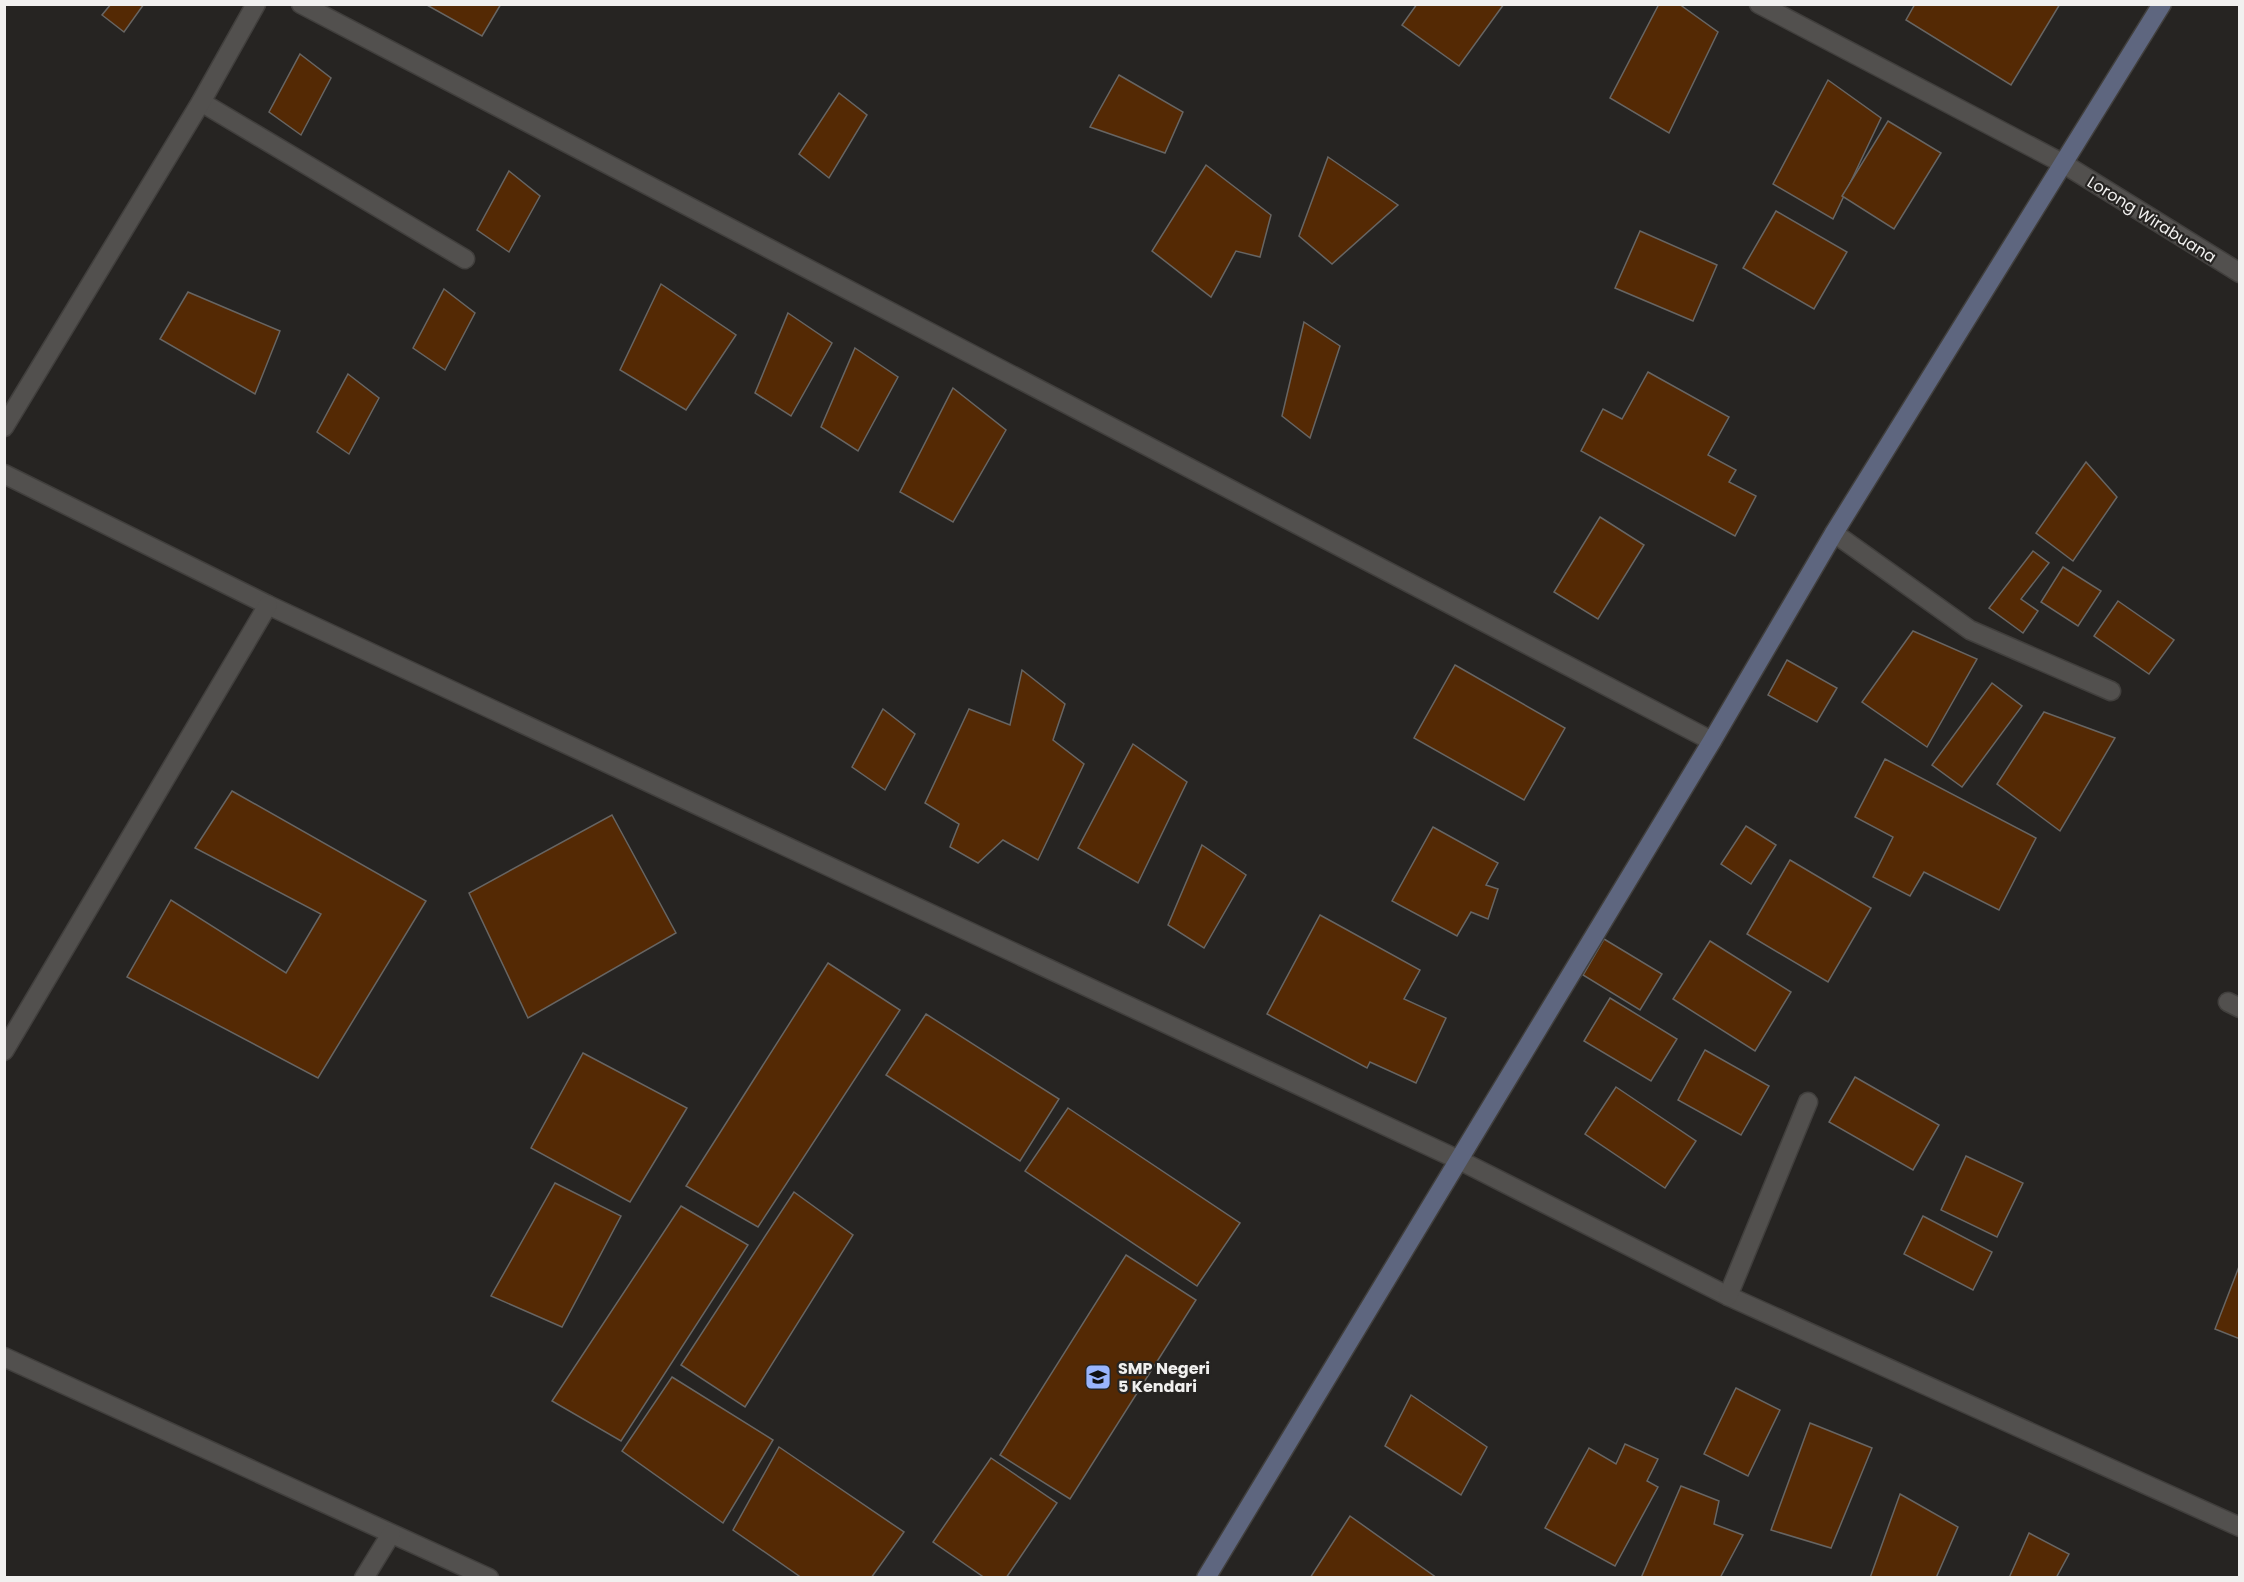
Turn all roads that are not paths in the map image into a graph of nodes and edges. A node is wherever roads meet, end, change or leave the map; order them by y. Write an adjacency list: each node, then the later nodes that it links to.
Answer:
1 (256, 4): 5 (street)
2 (301, 4): 14 (street)
3 (1759, 4): 6 (street, Lorong Wirabuana)
4 (2162, 4): 6 (street)
5 (201, 102): 7 (street); 9 (street)
6 (2064, 164): 8 (street, Lorong Wirabuana); 11 (street)
7 (465, 259)
8 (2240, 273)
9 (4, 427)
10 (4, 474): 12 (street)
11 (1834, 533): 13 (street); 14 (street)
12 (268, 605): 15 (street); 17 (street)
13 (2111, 691)
14 (1712, 741): 17 (street)
15 (4, 1052)
16 (1808, 1102): 18 (street)
17 (1459, 1160): 18 (street); 24 (street)
18 (1728, 1296): 20 (street)
19 (4, 1357): 21 (street)
20 (2240, 1527)
21 (391, 1534): 22 (street); 23 (street)
22 (364, 1578)
23 (489, 1578)
24 (1206, 1578)

